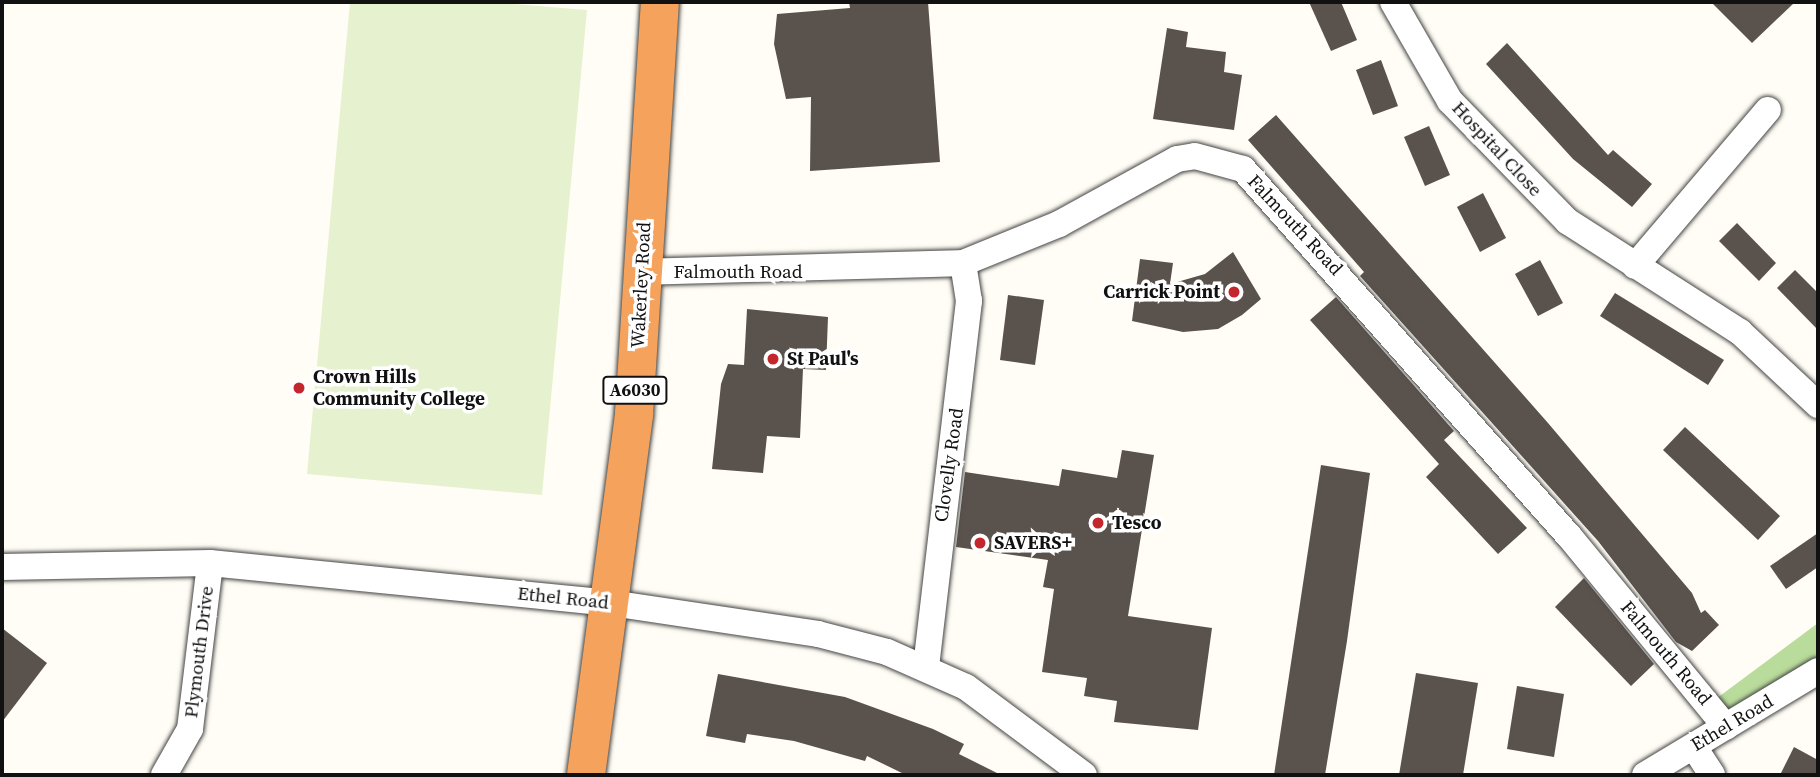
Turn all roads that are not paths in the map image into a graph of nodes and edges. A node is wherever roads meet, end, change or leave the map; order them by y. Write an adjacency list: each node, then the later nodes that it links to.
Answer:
1 (660, 2): 6 (highway, Wakerley Road / A6030)
2 (1393, 2): 5 (street, Hospital Close)
3 (1768, 110): 5 (street)
4 (963, 263): 6 (street, Falmouth Road); 11 (street, Clovelly Road); 13 (street, Falmouth Road)
5 (1634, 266): 7 (street, Hospital Close)
6 (642, 272): 10 (highway, Wakerley Road / A6030)
7 (1818, 405)
8 (210, 563): 9 (street, Ethel Road); 10 (street, Ethel Road); 15 (street, Plymouth Drive)
9 (2, 567)
10 (611, 603): 11 (street, Ethel Road); 16 (highway, Wakerley Road / A6030)
11 (926, 667): 17 (street, Ethel Road)
12 (1818, 671): 13 (street, Ethel Road)
13 (1726, 727): 14 (street, Ethel Road)
14 (1694, 747): 18 (street, Ethel Road); 19 (street)
15 (164, 775)
16 (586, 775)
17 (1084, 775)
18 (1645, 775)
19 (1712, 775)

